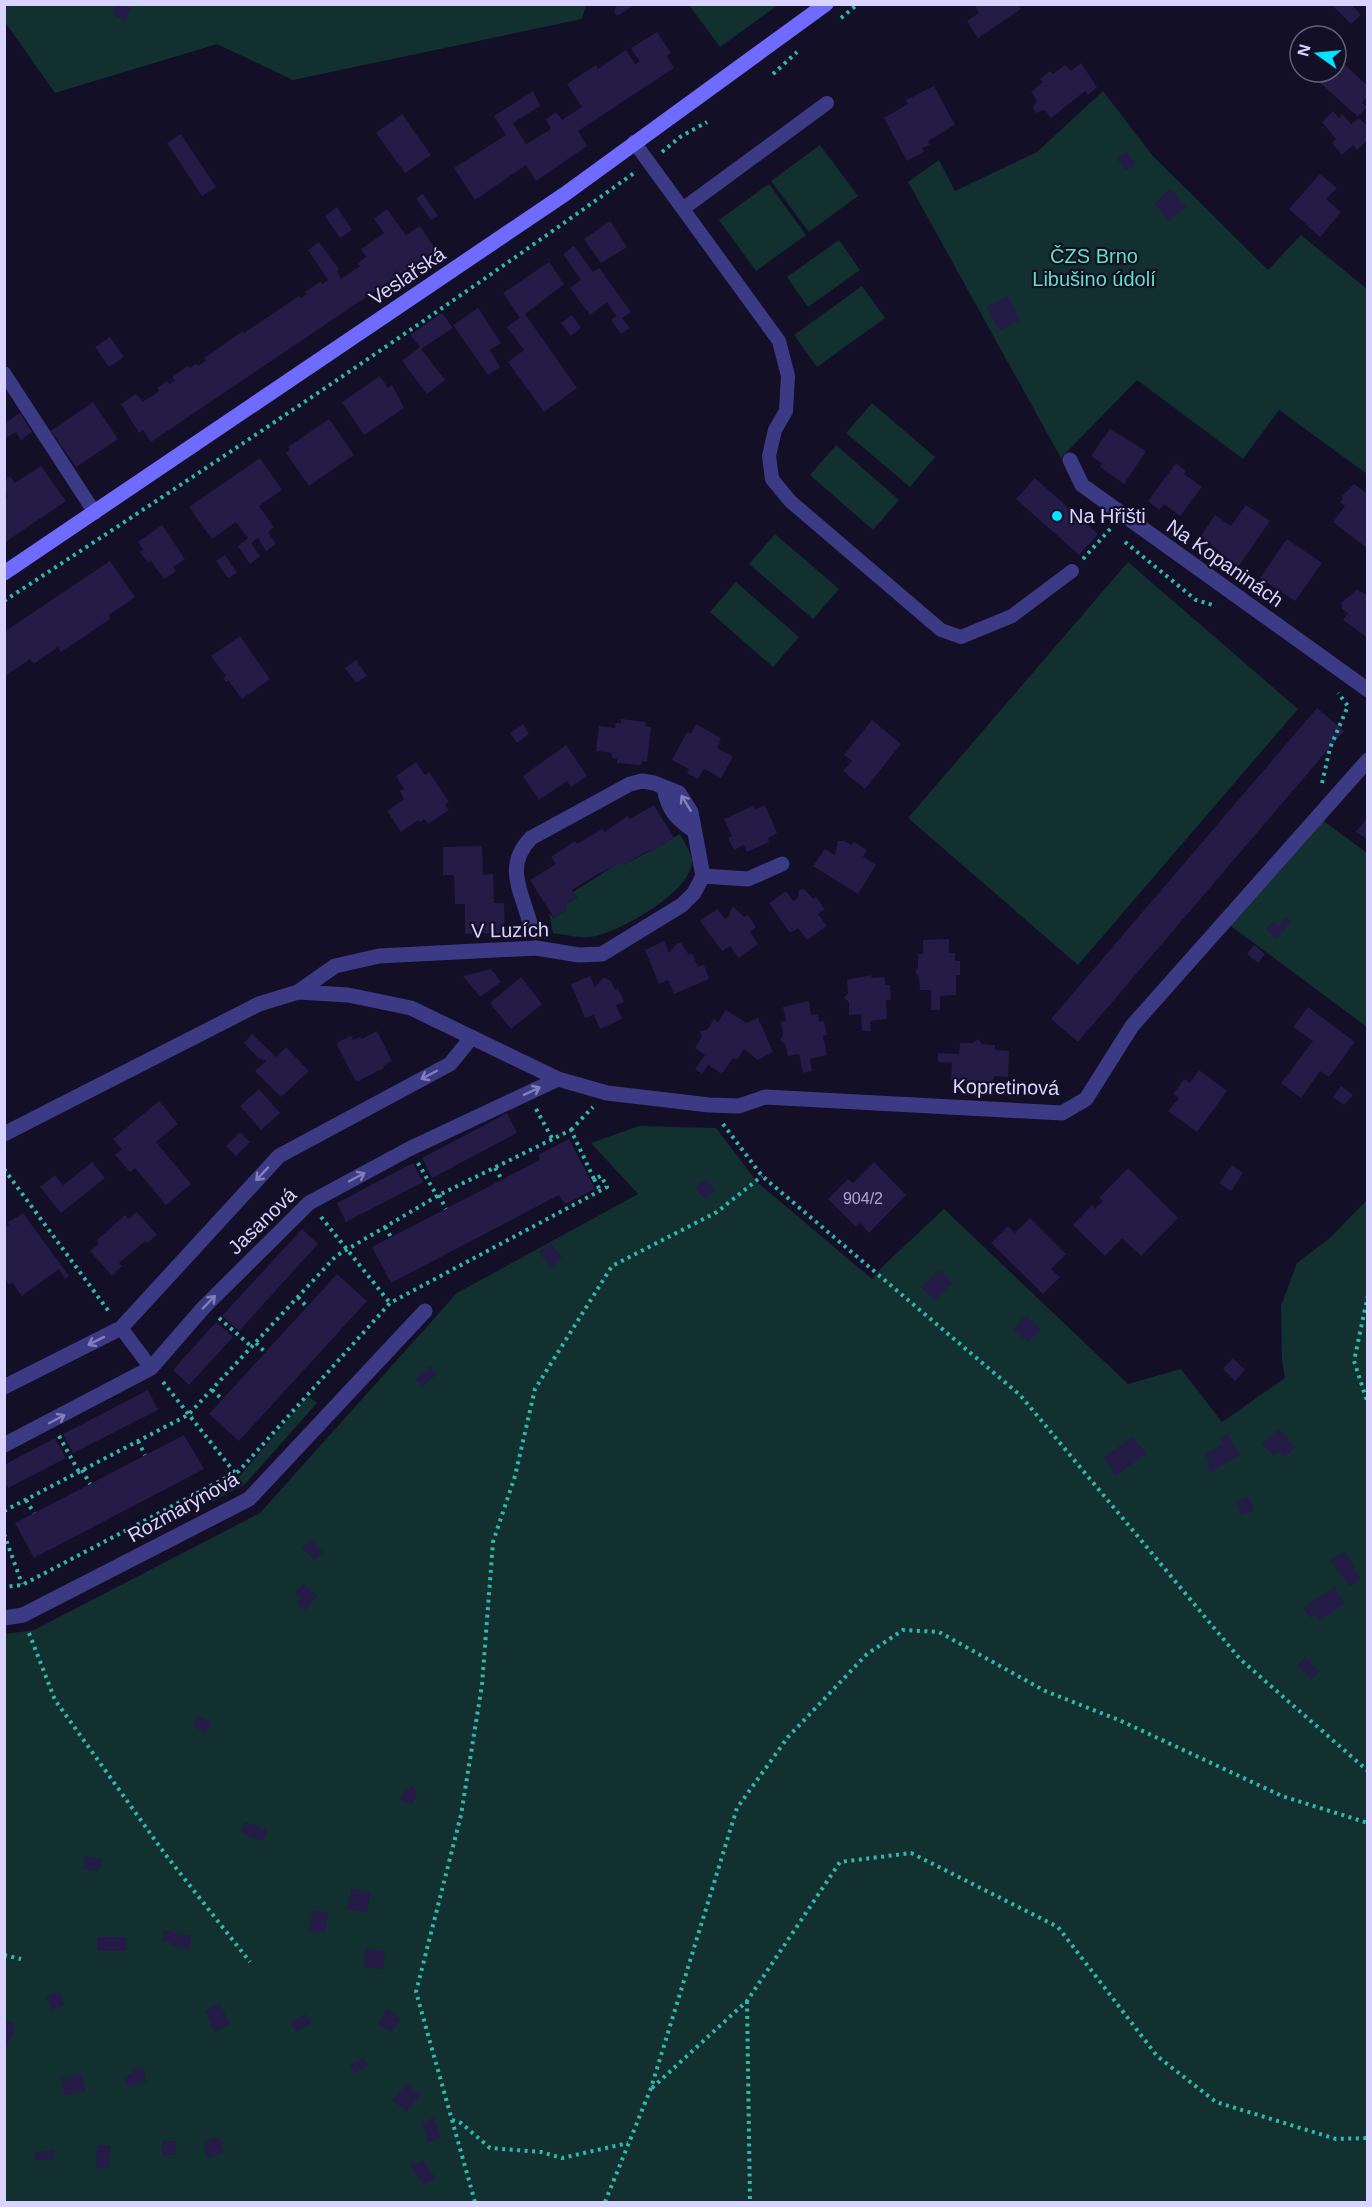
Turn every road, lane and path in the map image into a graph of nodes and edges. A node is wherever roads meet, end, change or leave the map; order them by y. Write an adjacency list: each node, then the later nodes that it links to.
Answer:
1 (826, 4): 4 (street, Veslařská)
2 (828, 103): 6 (lane)
3 (707, 122): 5 (path)
4 (634, 142): 5 (lane); 9 (street, Veslařská)
5 (648, 163): 6 (lane); 12 (path)
6 (684, 208): 10 (lane)
7 (4, 373): 9 (lane)
8 (1070, 460): 15 (street, Na Kopaninách)
9 (95, 513): 11 (street, Veslařská)
10 (1072, 571): 13 (path)
11 (4, 573)
12 (4, 601)
13 (1222, 607)
14 (1335, 690): 17 (path)
15 (1368, 690)
16 (1368, 760): 17 (street, Kopretinová)
17 (1326, 806): 26 (street, Kopretinová)
18 (782, 864): 19 (street)
19 (703, 876): 20 (street, V Luzích); 21 (street, V Luzích)
20 (530, 923)
21 (298, 992): 22 (street); 28 (street)
22 (472, 1037): 23 (street); 47 (street, Jasanová, one-way to 47)
23 (558, 1079): 24 (street, Jasanová, one-way to 23); 25 (street, Kopretinová)
24 (528, 1093): 29 (path); 36 (street, Jasanová, one-way to 24)
25 (607, 1093): 26 (street, Kopretinová); 27 (path)
26 (709, 1105): 33 (path)
27 (571, 1130): 29 (path); 43 (path)
28 (4, 1134)
29 (553, 1140): 31 (path)
30 (4, 1168): 47 (path)
31 (495, 1168): 34 (path); 35 (path)
32 (424, 1174): 35 (path)
33 (762, 1176): 71 (path); 78 (path)
34 (502, 1180)
35 (438, 1196): 37 (path); 38 (path)
36 (309, 1203): 40 (path); 50 (street, Jasanová, one-way to 36)
37 (446, 1209)
38 (385, 1227): 39 (path); 40 (path)
39 (391, 1237)
40 (346, 1249): 42 (path); 43 (path)
41 (1368, 1295): 54 (path)
42 (298, 1297): 44 (path); 48 (path)
43 (390, 1303): 61 (path)
44 (307, 1307)
45 (425, 1311): 69 (street, Rozmarýnová)
46 (219, 1318): 48 (path)
47 (121, 1328): 50 (lane); 51 (street, Jasanová, one-way to 51)
48 (254, 1345): 49 (path); 52 (path)
49 (266, 1352)
50 (151, 1368): 55 (path); 58 (street, Jasanová, one-way to 50)
51 (4, 1387)
52 (212, 1390): 53 (path); 55 (path)
53 (222, 1399)
54 (1368, 1404)
55 (188, 1415): 57 (path); 61 (path)
56 (59, 1436): 60 (path)
57 (138, 1441): 59 (path); 60 (path)
58 (4, 1445)
59 (145, 1455)
60 (80, 1471): 62 (path); 63 (path)
61 (235, 1473): 67 (path)
62 (90, 1484)
63 (26, 1500): 64 (path); 65 (path)
64 (4, 1511)
65 (34, 1513)
66 (4, 1534): 67 (path)
67 (22, 1585): 68 (path)
68 (4, 1587)
69 (23, 1615): 70 (street, Rozmarýnová); 75 (path)
70 (4, 1618)
71 (1368, 1771)
72 (1368, 1823): 77 (path)
73 (4, 1955): 74 (path)
74 (21, 1959)
75 (250, 1962)
76 (747, 2001): 77 (path); 79 (path); 83 (path)
77 (651, 2088): 80 (path)
78 (452, 2120): 80 (path); 81 (path)
79 (1368, 2138)
80 (629, 2143): 82 (path)
81 (475, 2202)
82 (605, 2202)
83 (750, 2202)

